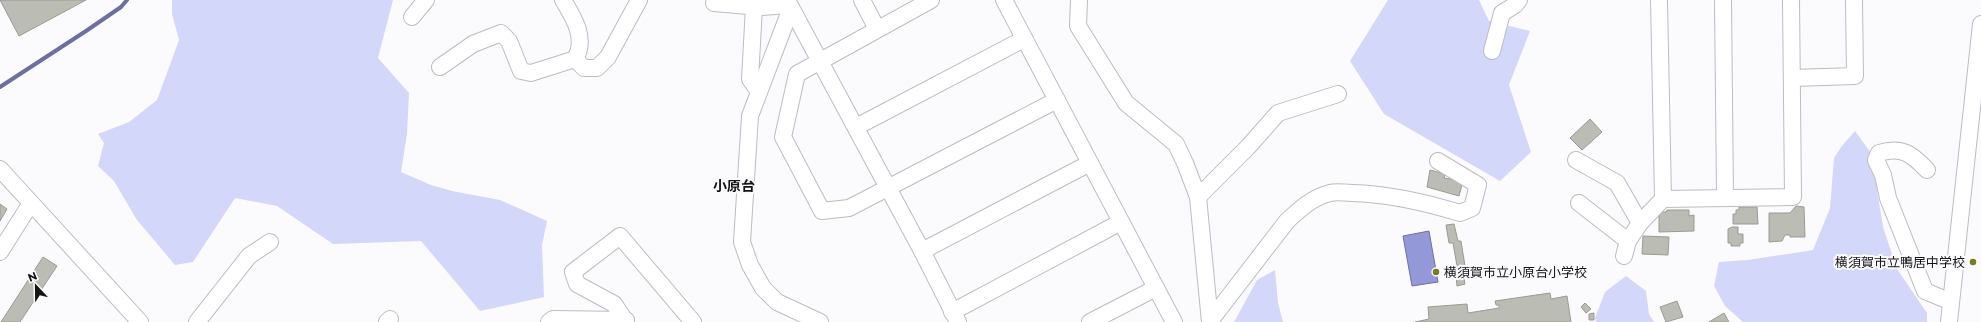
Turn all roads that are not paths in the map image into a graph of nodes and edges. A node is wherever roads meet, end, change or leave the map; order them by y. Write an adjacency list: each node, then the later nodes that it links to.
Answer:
1 (426, 0): 16 (street)
2 (563, 0): 21 (street)
3 (639, 0): 21 (street)
4 (862, 0): 18 (street)
5 (930, 0): 18 (street)
6 (1004, 0): 19 (street)
7 (1078, 0): 35 (street)
8 (1519, 0): 20 (street)
9 (1659, 0): 37 (street)
10 (1723, 0): 36 (street)
11 (1791, 0): 24 (street)
12 (1854, 0): 24 (street)
13 (714, 3): 15 (street)
14 (789, 4): 15 (street); 22 (street); 25 (street)
15 (754, 7): 25 (street)
16 (412, 17)
17 (1981, 24): 46 (street)
18 (877, 28): 22 (street)
19 (1024, 39): 27 (street); 28 (street)
20 (1492, 51)
21 (575, 59): 23 (street)
22 (819, 61): 28 (street); 34 (street)
23 (440, 67)
24 (1792, 78): 36 (street)
25 (759, 92): 54 (street)
26 (1338, 94): 35 (street)
27 (1057, 100): 31 (street); 34 (street)
28 (856, 127): 34 (street)
29 (1576, 160): 41 (street)
30 (1438, 161): 49 (street)
31 (1090, 163): 40 (street); 43 (street)
32 (0, 168): 38 (street)
33 (1927, 170): 46 (street)
34 (888, 188): 43 (street)
35 (1198, 197): 49 (street)
36 (1725, 197): 37 (street)
37 (1663, 199): 41 (street)
38 (32, 203): 44 (street); 50 (street)
39 (1579, 203): 41 (street)
40 (1121, 222): 45 (street); 47 (street)
41 (1640, 223)
42 (270, 242): 51 (street)
43 (922, 251): 47 (street)
44 (0, 252)
45 (1156, 288): 55 (street); 56 (street)
46 (1951, 302): 57 (street)
47 (955, 317)
48 (626, 321): 52 (street); 53 (street)
49 (1210, 321)
50 (140, 322)
51 (197, 322)
52 (549, 322)
53 (693, 322)
54 (820, 322)
55 (1090, 322)
56 (1174, 322)
57 (1949, 322)

